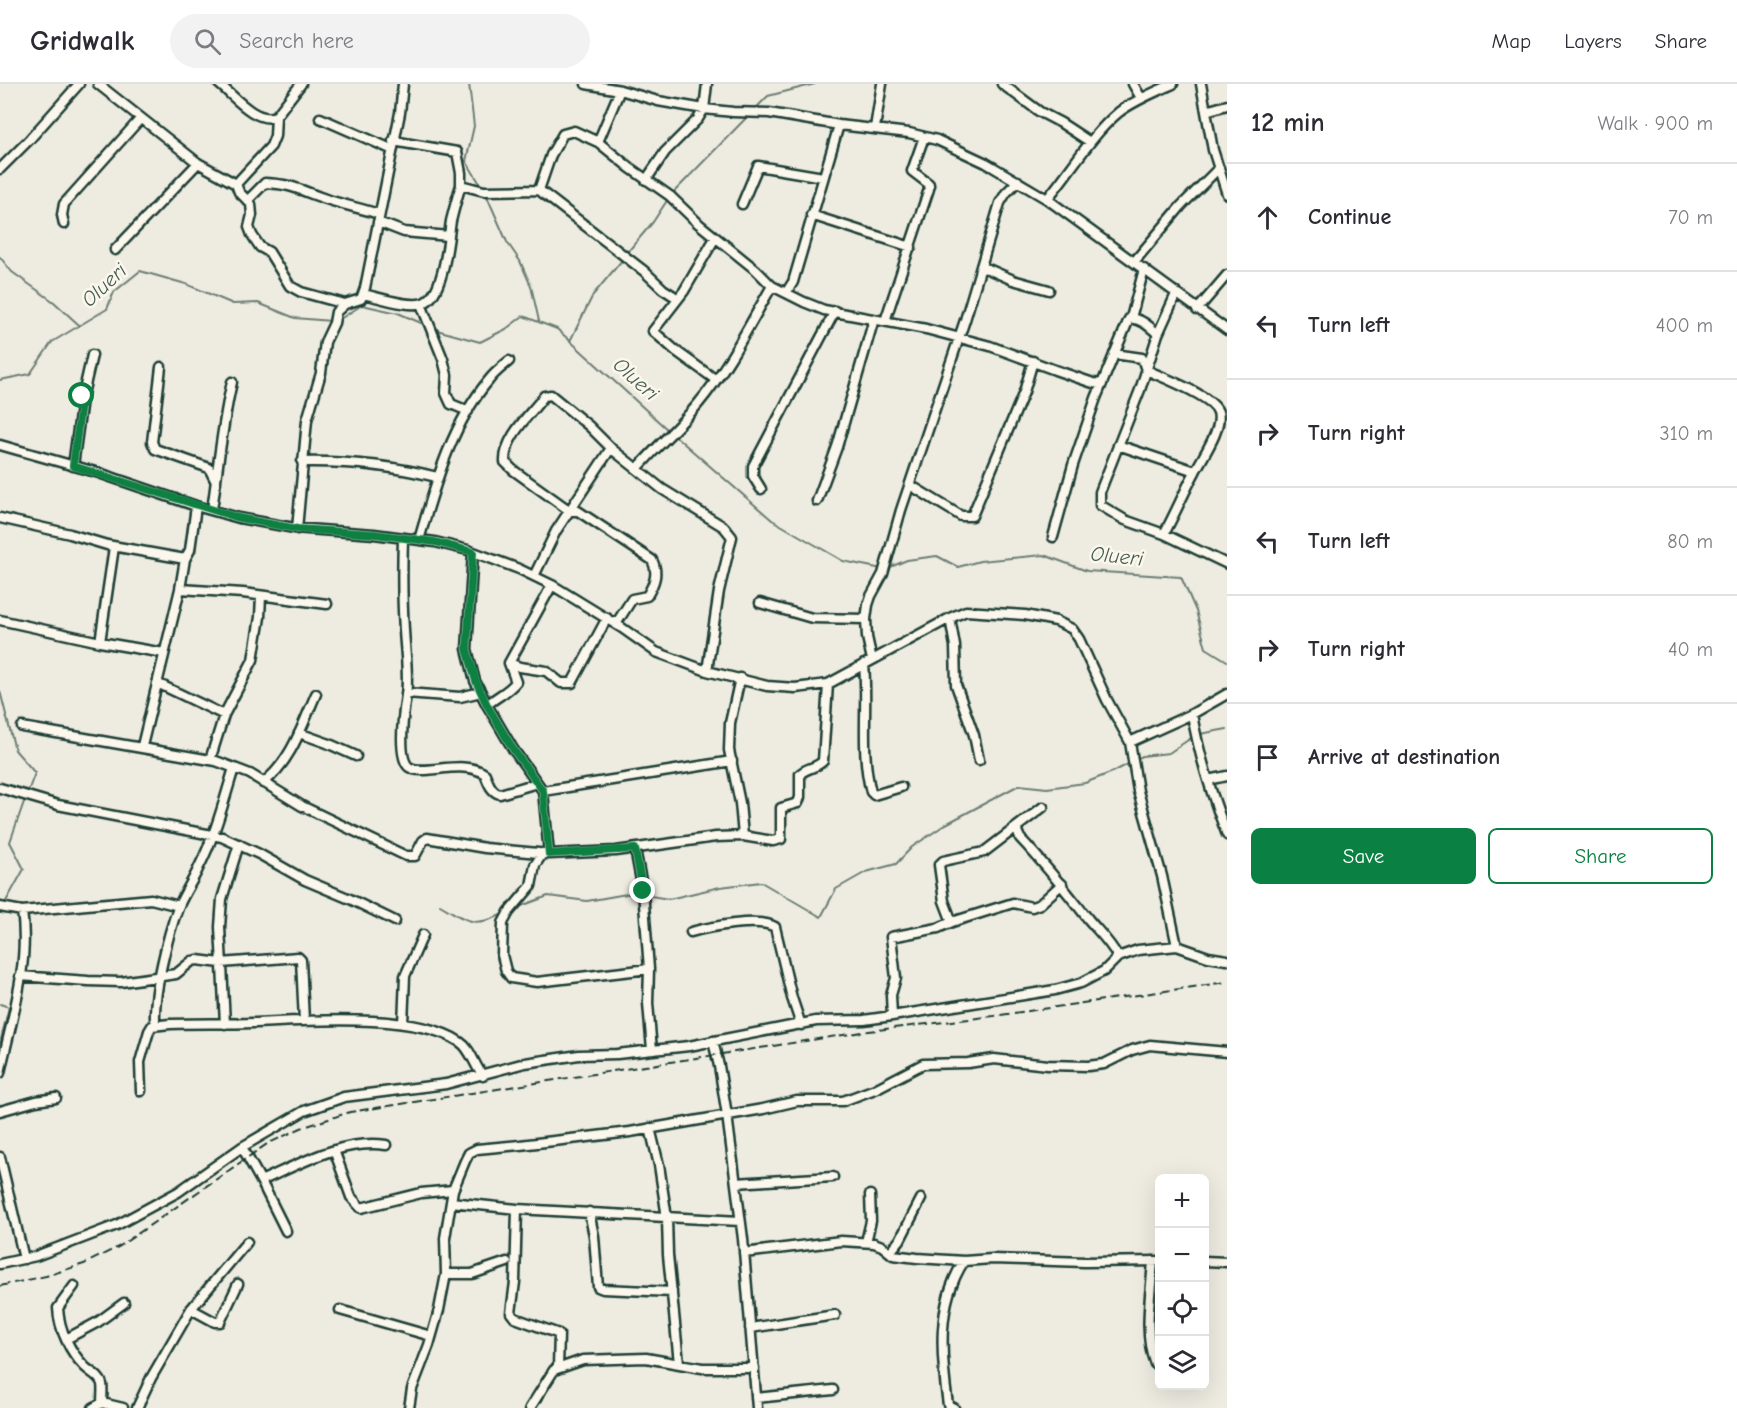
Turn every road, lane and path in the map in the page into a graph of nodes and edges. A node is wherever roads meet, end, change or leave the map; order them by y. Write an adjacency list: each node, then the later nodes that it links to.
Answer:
1 (79, 84): 29 (street)
2 (98, 84): 19 (street)
3 (219, 84): 18 (street)
4 (302, 84): 18 (street)
5 (403, 84): 26 (street)
6 (586, 84): 13 (street)
7 (707, 84): 16 (street)
8 (882, 84): 22 (street)
9 (1002, 84): 25 (street)
10 (1133, 84): 14 (street)
11 (1173, 84): 14 (street)
12 (1201, 84): 17 (street)
13 (620, 90): 16 (street); 24 (street)
14 (1142, 98): 25 (street)
15 (1227, 105): 17 (street)
16 (704, 109): 21 (street); 31 (street)
17 (1206, 111): 28 (street)
18 (276, 116): 33 (street)
19 (141, 118): 27 (street); 42 (street)
20 (320, 118): 26 (street)
21 (839, 125): 22 (street); 30 (street)
22 (875, 128): 23 (street)
23 (924, 137): 32 (street); 45 (street)
24 (598, 142): 31 (street); 35 (street)
25 (1090, 142): 37 (street)
26 (392, 145): 34 (street); 41 (street)
27 (198, 163): 33 (street); 46 (street)
28 (1219, 168): 36 (street); 47 (street)
29 (0, 169)
30 (823, 177): 39 (street); 40 (street)
31 (646, 180): 44 (street)
32 (1018, 181): 37 (street); 48 (street)
33 (236, 184): 38 (street)
34 (461, 185): 35 (street); 43 (street)
35 (539, 190): 56 (street)
36 (1227, 194)
37 (1047, 199): 47 (street)
38 (248, 200): 41 (street); 57 (street)
39 (742, 204)
40 (811, 215): 45 (street); 53 (street)
41 (378, 218): 43 (street); 54 (street)
42 (64, 224)
43 (449, 236): 58 (street)
44 (714, 238): 51 (street); 56 (street)
45 (911, 248): 63 (street)
46 (116, 250)
47 (1134, 262): 49 (street)
48 (981, 268): 52 (street); 66 (street)
49 (1144, 269): 55 (street); 61 (street)
50 (1227, 275): 59 (street)
51 (772, 286): 53 (street); 73 (street)
52 (1049, 290)
53 (786, 293): 60 (street)
54 (363, 294): 57 (street); 58 (street)
55 (1176, 294): 59 (street); 65 (street)
56 (677, 298): 73 (street)
57 (345, 304): 80 (street)
58 (421, 304): 76 (street)
59 (1197, 310): 64 (street)
60 (835, 311): 62 (street); 87 (street)
61 (1131, 318): 65 (street); 67 (street)
62 (874, 319): 63 (street); 88 (street)
63 (885, 321): 66 (street)
64 (1227, 330)
65 (1158, 334): 72 (street)
66 (959, 338): 70 (street); 86 (street)
67 (1114, 354): 72 (street); 75 (street)
68 (92, 355): 81 (street)
69 (508, 361): 76 (street)
70 (1033, 361): 75 (street); 86 (street)
71 (161, 367): 85 (street)
72 (1146, 370): 78 (street); 83 (street)
73 (716, 380): 82 (street)
74 (232, 382): 85 (street)
75 (1102, 384): 95 (street)
76 (468, 411): 84 (street)
77 (0, 445): 81 (street)
78 (1118, 445): 83 (street); 94 (street)
79 (611, 448): 82 (street); 91 (street); 91 (street)
80 (302, 462): 84 (street); 93 (street)
81 (73, 466): 89 (street)
82 (638, 469): 117 (street)
83 (1195, 471): 94 (street)
84 (437, 477): 97 (street)
85 (216, 482): 90 (street)
86 (910, 485): 110 (street)
87 (760, 489)
88 (818, 501)
89 (196, 506): 90 (street); 100 (street)
90 (212, 510): 93 (street)
91 (570, 511): 102 (street); 112 (street)
92 (0, 518): 98 (street)
93 (297, 529): 96 (street)
94 (1164, 534): 101 (street)
95 (1053, 537)
96 (403, 538): 97 (street); 122 (street)
97 (419, 540): 99 (street)
98 (114, 547): 100 (street); 113 (street)
99 (473, 552): 102 (street); 121 (street)
100 (185, 559): 104 (street)
101 (1227, 564)
102 (534, 576): 103 (street)
103 (552, 585): 108 (street); 116 (street)
104 (180, 589): 105 (street); 114 (street)
105 (261, 596): 107 (street); 127 (street)
106 (760, 603): 110 (street)
107 (327, 604)
108 (607, 618): 112 (street); 116 (street)
109 (950, 618): 115 (street); 130 (street); 134 (street)
110 (866, 619): 115 (street)
111 (0, 620): 113 (street)
112 (616, 624): 117 (street)
113 (100, 642): 114 (street)
114 (164, 653): 119 (street)
115 (868, 662): 120 (street); 141 (street)
116 (509, 663): 125 (street)
117 (707, 671): 118 (street)
118 (740, 678): 120 (street); 135 (street)
119 (157, 683): 127 (street); 131 (street)
120 (828, 684): 148 (street)
121 (481, 692): 122 (street); 125 (street)
122 (406, 693): 140 (street)
123 (316, 694): 129 (street)
124 (1227, 694): 126 (street)
125 (487, 705): 140 (street)
126 (1192, 714): 130 (street); 138 (street)
127 (224, 715): 133 (street)
128 (22, 727): 131 (street)
129 (299, 734): 132 (street); 139 (street)
130 (1130, 742): 160 (street)
131 (142, 747): 133 (street)
132 (356, 756)
133 (210, 760): 136 (street)
134 (979, 760)
135 (732, 761): 143 (street); 148 (street)
136 (234, 768): 139 (street); 146 (street)
137 (1227, 777): 138 (street)
138 (1208, 780): 147 (street)
139 (263, 783): 151 (street)
140 (537, 783): 143 (street)
141 (901, 787)
142 (0, 788): 146 (street)
143 (543, 791): 151 (street)
144 (1043, 807): 145 (street)
145 (1018, 826): 152 (street); 157 (street)
146 (213, 834): 149 (street); 153 (street)
147 (1227, 835)
148 (743, 836): 150 (street)
149 (239, 844): 156 (street); 163 (street)
150 (635, 849): 151 (street); 164 (street)
151 (546, 853): 164 (street)
152 (1062, 884): 157 (street); 161 (street)
153 (178, 906): 155 (street); 166 (street)
154 (0, 907): 155 (street)
155 (22, 911): 165 (street)
156 (395, 921)
157 (952, 922): 167 (street)
158 (691, 932): 172 (street)
159 (423, 935): 171 (street)
160 (1177, 946): 161 (street); 162 (street)
161 (1118, 957): 167 (street)
162 (1227, 960)
163 (221, 963): 166 (street); 169 (street); 170 (street)
164 (649, 969): 174 (street)
165 (20, 976): 166 (street); 176 (street)
166 (161, 977): 168 (street)
167 (892, 1016): 172 (street)
168 (155, 1019)
169 (304, 1021): 170 (street); 171 (street)
170 (225, 1024): 178 (street)
171 (403, 1024): 177 (street)
172 (801, 1025): 173 (street)
173 (713, 1041): 174 (street); 181 (street)
174 (652, 1050): 177 (street)
175 (1227, 1052): 181 (street)
176 (0, 1073)
177 (483, 1076): 184 (street)
178 (141, 1091)
179 (56, 1098): 180 (street)
180 (0, 1112)
181 (727, 1115): 182 (street); 189 (street)
182 (650, 1128): 190 (street); 196 (street)
183 (386, 1145): 185 (street)
184 (242, 1147): 188 (street); 203 (street)
185 (334, 1150): 188 (street); 190 (street)
186 (0, 1157): 203 (street)
187 (833, 1177): 189 (street)
188 (261, 1181): 198 (street)
189 (736, 1183): 197 (street)
190 (453, 1190): 193 (street)
191 (870, 1195): 200 (street)
192 (921, 1199): 201 (street)
193 (451, 1202): 194 (street); 211 (street)
194 (517, 1209): 195 (street); 224 (street)
195 (589, 1212): 196 (street); 214 (street)
196 (667, 1218): 197 (street); 214 (street)
197 (741, 1221): 202 (street)
198 (286, 1232)
199 (247, 1242): 216 (street)
200 (866, 1242): 201 (street); 202 (street)
201 (890, 1252): 204 (street)
202 (744, 1253): 219 (street)
203 (24, 1259): 209 (street)
204 (964, 1260): 205 (street); 235 (street)
205 (1155, 1261)
206 (1209, 1261): 208 (street)
207 (507, 1262): 211 (street)
208 (1227, 1262)
209 (0, 1264)
210 (1155, 1271): 223 (street)
211 (446, 1274): 220 (street)
212 (238, 1284): 216 (street)
213 (74, 1286): 221 (street)
214 (672, 1292): 222 (street)
215 (124, 1302): 221 (street)
216 (191, 1309): 231 (street)
217 (340, 1310): 220 (street)
218 (835, 1315): 219 (street)
219 (750, 1328): 225 (street)
220 (431, 1336): 232 (street)
221 (66, 1339): 228 (street)
222 (679, 1363): 224 (street); 225 (street)
223 (1155, 1364)
224 (558, 1367): 233 (street)
225 (754, 1368): 227 (street)
226 (833, 1390): 227 (street)
227 (756, 1398): 234 (street)
228 (102, 1403): 229 (street); 230 (street)
229 (93, 1408)
230 (123, 1408)
231 (137, 1408)
232 (409, 1408)
233 (530, 1408)
234 (757, 1408)
235 (954, 1408)

